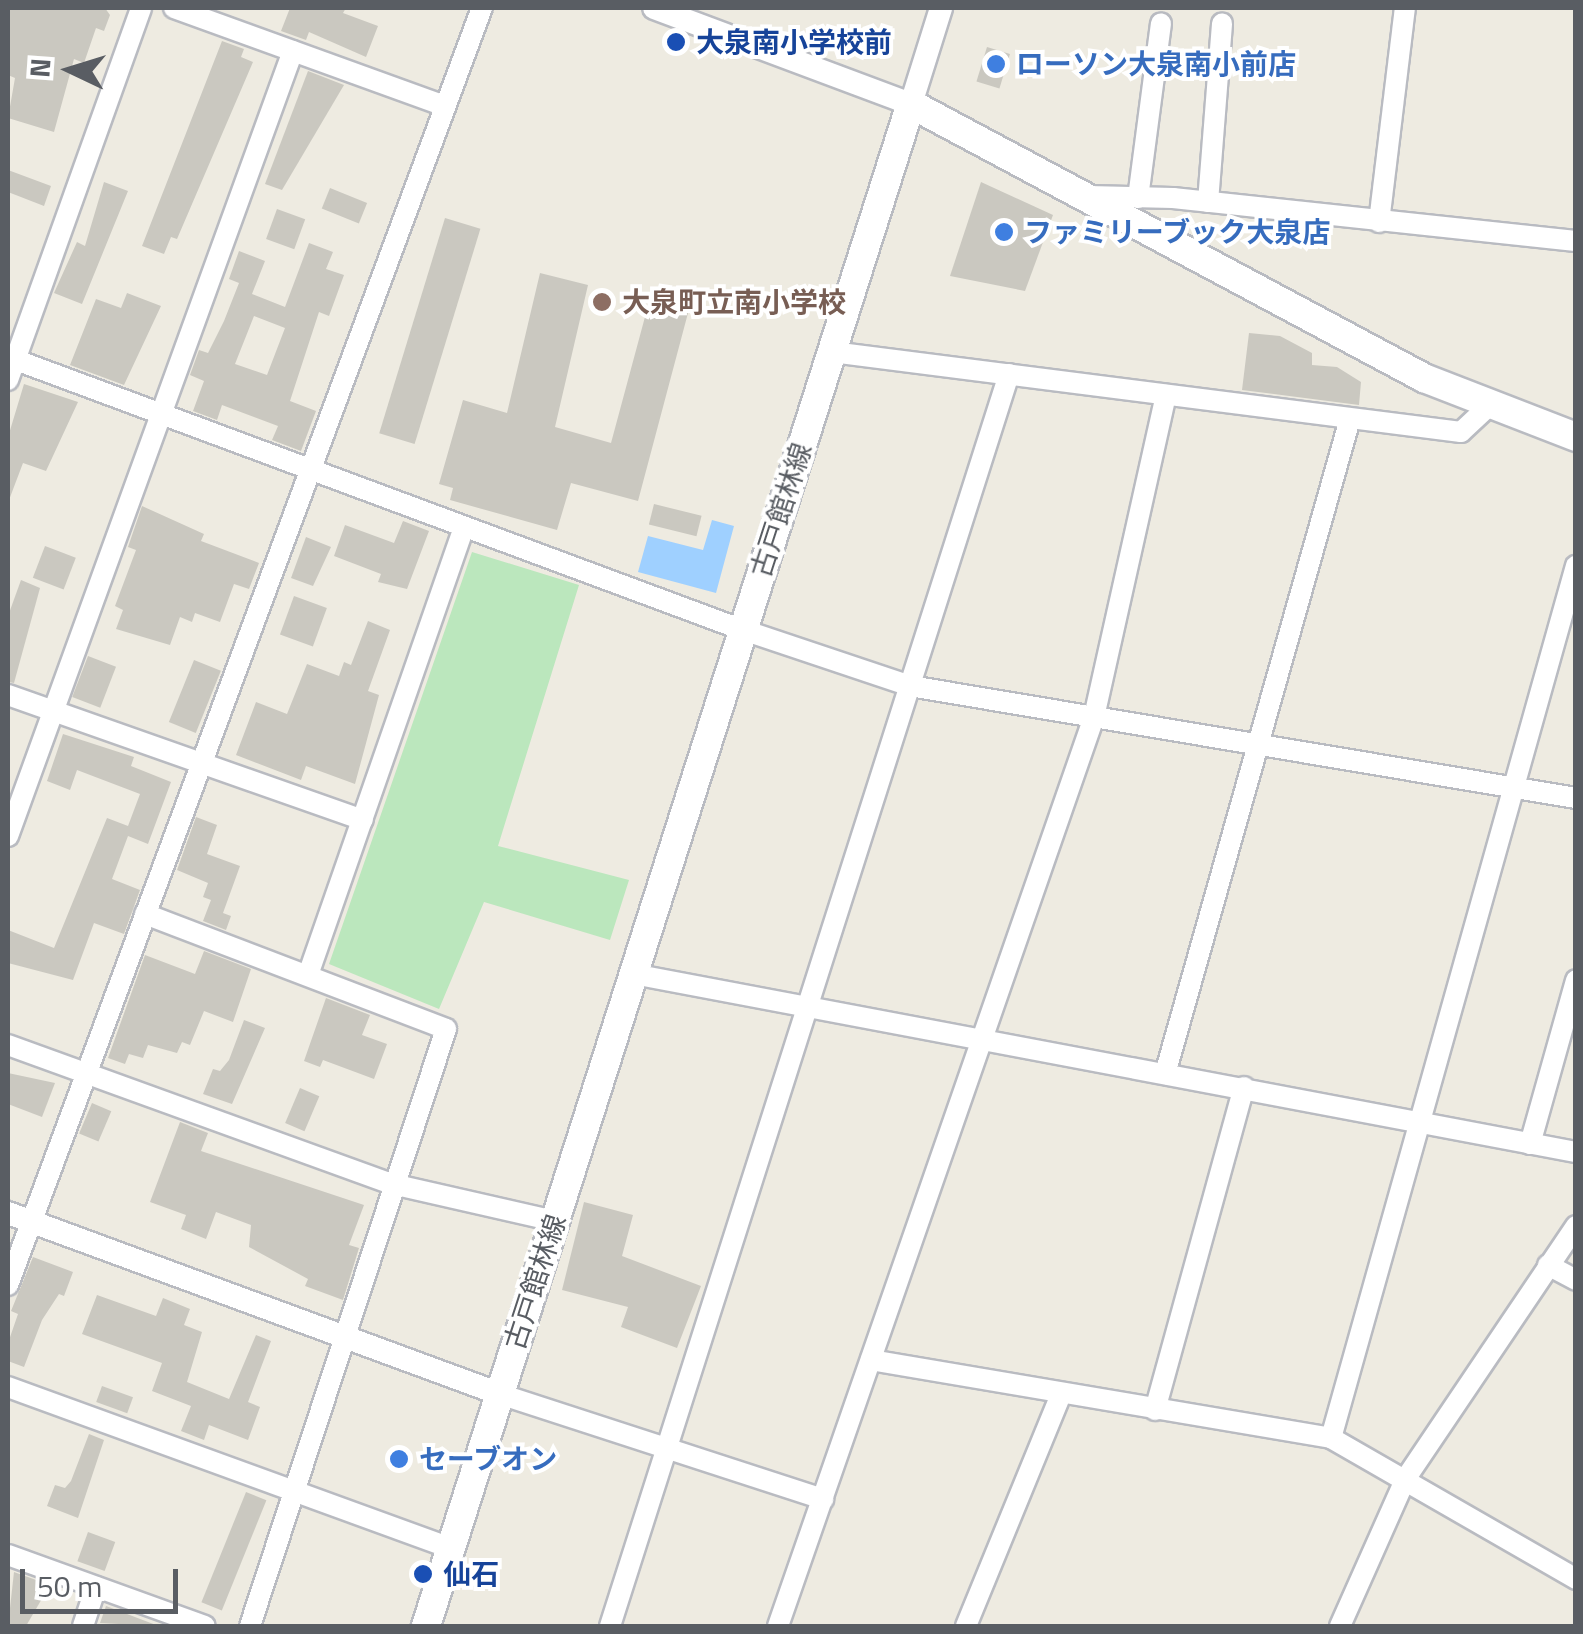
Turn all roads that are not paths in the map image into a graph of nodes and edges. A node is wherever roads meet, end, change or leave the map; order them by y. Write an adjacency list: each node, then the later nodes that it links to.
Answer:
1 (141, 8): 18 (street)
2 (174, 8): 9 (street)
3 (482, 8): 11 (street)
4 (654, 8): 10 (street)
5 (941, 8): 10 (street)
6 (1406, 8): 15 (street)
7 (1161, 24): 13 (street)
8 (1222, 24): 14 (street)
9 (292, 51): 11 (street); 22 (street)
10 (910, 104): 12 (main road); 17 (main road, 古戸館林線)
11 (445, 106): 25 (street)
12 (1081, 196): 13 (street); 21 (main road)
13 (1138, 198): 14 (street)
14 (1208, 202): 15 (street)
15 (1379, 222): 16 (street)
16 (1576, 241)
17 (832, 352): 19 (street); 28 (main road, 古戸館林線)
18 (10, 365): 22 (street)
19 (1009, 374): 20 (street); 29 (street)
20 (1166, 395): 23 (street); 32 (street)
21 (1488, 407): 23 (street); 24 (main road)
22 (161, 414): 25 (street); 31 (street)
23 (1350, 418): 33 (street)
24 (1576, 437)
25 (312, 468): 26 (street); 34 (street)
26 (464, 527): 28 (street); 37 (street)
27 (1576, 566): 35 (street)
28 (743, 630): 29 (street); 40 (main road, 古戸館林線)
29 (910, 686): 32 (street); 43 (street)
30 (8, 695): 31 (street)
31 (55, 712): 34 (street); 38 (street)
32 (1094, 717): 33 (street); 44 (street)
33 (1258, 744): 35 (street); 47 (street)
34 (202, 762): 37 (street); 39 (street)
35 (1512, 788): 36 (street); 49 (street)
36 (1576, 798)
37 (363, 820): 41 (street)
38 (8, 836)
39 (145, 914): 41 (street); 46 (street)
40 (634, 974): 43 (street); 55 (main road, 古戸館林線)
41 (308, 975): 52 (street)
42 (1576, 980): 50 (street)
43 (805, 1010): 44 (street); 67 (street)
44 (981, 1044): 47 (street); 61 (street)
45 (8, 1045): 46 (street)
46 (84, 1073): 52 (street); 54 (street)
47 (1166, 1074): 48 (street)
48 (1244, 1088): 49 (street); 65 (street)
49 (1419, 1122): 50 (street); 66 (street)
50 (1530, 1144): 51 (street)
51 (1576, 1152)
52 (392, 1184): 55 (street); 60 (street)
53 (8, 1213): 54 (street)
54 (30, 1221): 59 (street); 60 (street)
55 (555, 1221): 63 (main road, 古戸館林線)
56 (1576, 1226): 57 (street)
57 (1548, 1265): 58 (street); 68 (street)
58 (1576, 1280)
59 (8, 1286)
60 (344, 1337): 63 (street); 69 (street)
61 (871, 1360): 64 (street); 70 (street)
62 (8, 1387): 69 (street)
63 (500, 1394): 67 (street); 71 (main road, 古戸館林線)
64 (1061, 1394): 65 (street); 81 (street)
65 (1155, 1410): 66 (street)
66 (1330, 1438): 68 (street)
67 (667, 1447): 70 (street); 79 (street)
68 (1406, 1478): 73 (street); 82 (street)
69 (293, 1493): 71 (street); 77 (street)
70 (822, 1499): 80 (street)
71 (451, 1548): 78 (main road, 古戸館林線)
72 (8, 1555): 74 (street)
73 (1576, 1579)
74 (96, 1587): 75 (street); 76 (street)
75 (83, 1626)
76 (205, 1626)
77 (250, 1626)
78 (426, 1626)
79 (610, 1626)
80 (778, 1626)
81 (966, 1626)
82 (1340, 1626)

